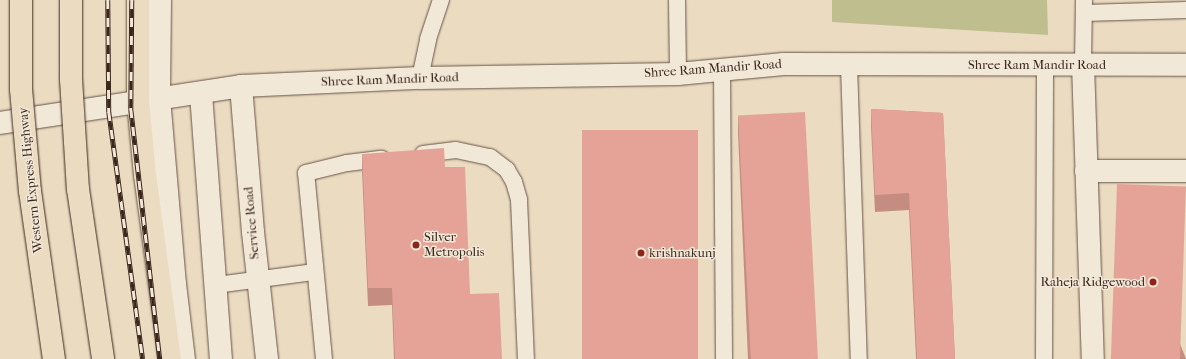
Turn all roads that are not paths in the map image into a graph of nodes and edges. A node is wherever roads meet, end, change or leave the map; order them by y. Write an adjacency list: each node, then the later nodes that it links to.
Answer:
1 (21, 0): 27 (highway, Western Express Highway, bridge)
2 (71, 0): 28 (highway, bridge)
3 (138, 0): 20 (highway)
4 (160, 0): 19 (street)
5 (441, 0): 16 (lane)
6 (677, 0): 15 (lane)
7 (1115, 6): 8 (lane); 9 (lane)
8 (1084, 7): 11 (lane)
9 (1186, 10)
10 (1045, 64): 11 (street, Shree Ram Mandir Road); 12 (street, Shree Ram Mandir Road); 37 (lane)
11 (1083, 64): 13 (street, Shree Ram Mandir Road); 22 (street)
12 (849, 65): 14 (street, Shree Ram Mandir Road); 36 (lane)
13 (1186, 65)
14 (722, 70): 15 (street, Shree Ram Mandir Road); 35 (lane)
15 (678, 74): 16 (street, Shree Ram Mandir Road)
16 (420, 78): 17 (street, Shree Ram Mandir Road)
17 (241, 86): 18 (street, Shree Ram Mandir Road); 25 (street, Service Road)
18 (201, 94): 19 (street, Shree Ram Mandir Road); 26 (street)
19 (160, 98): 20 (street, Shree Ram Mandir Road); 30 (street)
20 (138, 101): 21 (street, Shree Ram Mandir Road); 29 (highway)
21 (0, 123)
22 (1086, 171): 23 (street); 38 (street)
23 (1186, 171)
24 (314, 272): 25 (lane); 33 (lane); 34 (lane)
25 (258, 278): 26 (lane); 32 (street, Service Road)
26 (216, 285): 31 (street)
27 (54, 359)
28 (103, 359)
29 (170, 359)
30 (184, 359)
31 (222, 359)
32 (267, 359)
33 (324, 359)
34 (526, 359)
35 (724, 359)
36 (859, 359)
37 (1044, 359)
38 (1093, 359)

